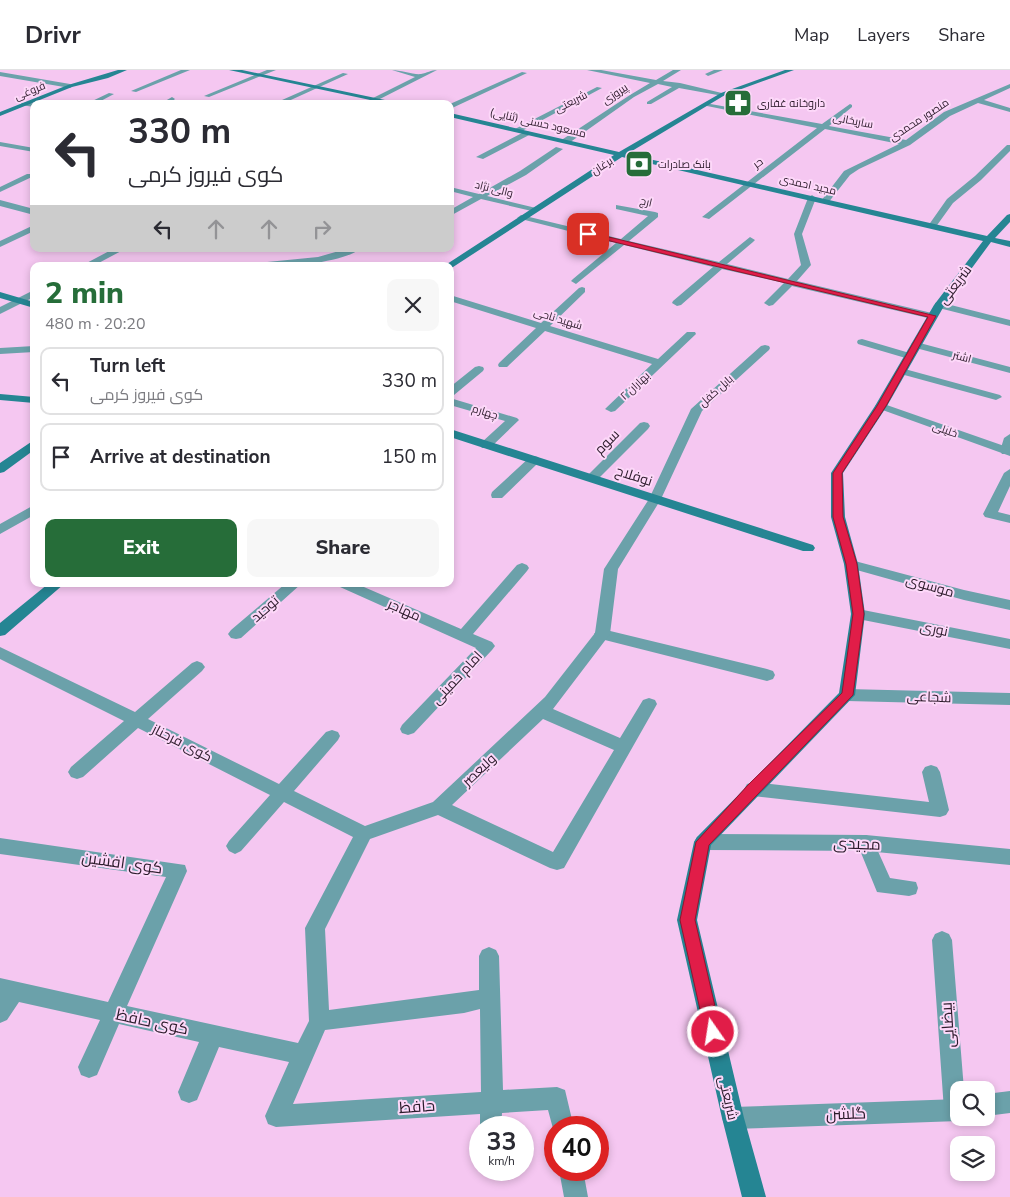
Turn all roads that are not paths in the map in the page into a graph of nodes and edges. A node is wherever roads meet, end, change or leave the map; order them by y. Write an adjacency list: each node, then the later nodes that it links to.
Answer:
1 (124, 70): 19 (street, فروغی)
2 (187, 70): 24 (street)
3 (232, 70): 15 (street)
4 (273, 70): 15 (street)
5 (395, 70): 16 (street)
6 (434, 70): 16 (street)
7 (590, 70): 18 (street)
8 (678, 70): 18 (street, پیروزی)
9 (720, 70): 14 (street)
10 (791, 70): 26 (street, برغان)
11 (524, 73): 42 (street)
12 (0, 74): 19 (street)
13 (345, 74): 20 (street)
14 (708, 74)
15 (260, 75): 20 (street); 27 (street)
16 (421, 76): 28 (street)
17 (695, 79): 21 (street)
18 (656, 82): 21 (street); 48 (street, پیروزی)
19 (70, 86): 29 (street, فروغی)
20 (316, 86): 28 (street); 31 (street)
21 (678, 86): 26 (street); 36 (street)
22 (599, 88): 46 (street, شریعتی)
23 (1008, 88): 34 (street, منصور محمدی)
24 (134, 91)
25 (111, 94): 30 (street)
26 (723, 94): 38 (street, برغان)
27 (207, 96)
28 (375, 98): 32 (street); 33 (street)
29 (33, 100)
30 (97, 100)
31 (285, 100)
32 (371, 100)
33 (384, 100)
34 (976, 100): 41 (street); 49 (street, منصور محمدی)
35 (30, 101): 37 (street, فروغی)
36 (649, 103)
37 (23, 104): 39 (street); 43 (street, فروغی)
38 (707, 104): 45 (street, ساریخانی); 54 (street, برغان)
39 (30, 105)
40 (850, 106): 45 (street, حر)
41 (1010, 110)
42 (454, 111)
43 (0, 114)
44 (454, 114): 46 (street, مسعود حسنی (ثنایی))
45 (824, 127): 49 (street, ساریخانی); 57 (street, حر)
46 (517, 130): 47 (street, مسعود حسنی (ثنایی))
47 (529, 133): 48 (street, مسعود حسنی (ثنایی)); 55 (street)
48 (566, 141): 54 (street, مسعود حسنی (ثنایی))
49 (907, 143): 62 (street, منصور محمدی)
50 (0, 144): 52 (street)
51 (1010, 147): 71 (street)
52 (30, 149)
53 (559, 149): 60 (street)
54 (621, 154): 57 (street, مجید احمدی); 65 (street, برغان)
55 (480, 157)
56 (30, 176): 58 (street)
57 (750, 183): 61 (street, مجید احمدی); 68 (street, حر)
58 (0, 190)
59 (454, 190): 60 (street, والی نژاد)
60 (479, 197): 65 (street, والی نژاد); 67 (street)
61 (812, 198): 62 (street, مجید احمدی); 88 (street)
62 (825, 201): 71 (street, مجید احمدی)
63 (0, 203): 66 (street)
64 (619, 207): 75 (street, ارج)
65 (533, 210): 70 (street, برغان)
66 (30, 211)
67 (454, 211)
68 (706, 217)
69 (1010, 217): 73 (street, شریعتی)
70 (521, 218): 75 (street); 85 (street, برغان)
71 (932, 226): 73 (street, مجید احمدی)
72 (30, 230): 76 (street)
73 (989, 239): 77 (street, مجید احمدی); 97 (street, شریعتی)
74 (750, 240): 86 (street)
75 (621, 242): 86 (street); 87 (street)
76 (0, 244)
77 (1010, 244)
78 (114, 252): 82 (street)
79 (311, 252): 81 (street)
80 (345, 252): 81 (street)
81 (319, 260): 83 (street); 84 (street)
82 (94, 262)
83 (298, 262)
84 (316, 262)
85 (454, 263)
86 (721, 266): 88 (street); 95 (street)
87 (576, 281)
88 (790, 282): 94 (street); 97 (street)
89 (582, 290): 100 (street)
90 (30, 295): 93 (street)
91 (0, 296): 93 (street)
92 (454, 299): 100 (street, شهید ناحی)
93 (19, 301): 96 (street); 98 (street)
94 (769, 303)
95 (677, 304)
96 (30, 305)
97 (935, 310): 99 (street); 105 (street, شریعتی)
98 (0, 311)
99 (1010, 323)
100 (543, 327): 107 (street); 108 (street, شهید ناحی)
101 (691, 334): 108 (street, بهاران ۲)
102 (862, 342): 105 (street, اشتر)
103 (765, 348): 130 (street, بابل کفل)
104 (30, 349): 106 (street)
105 (913, 350): 110 (street, شریعتی); 111 (street, اشتر)
106 (0, 351)
107 (503, 364)
108 (660, 364): 118 (street, بهاران ۲)
109 (480, 369): 112 (street)
110 (901, 370): 114 (street); 117 (street, شریعتی)
111 (1009, 370)
112 (454, 390)
113 (0, 397): 115 (street)
114 (996, 397)
115 (30, 400)
116 (454, 402): 122 (street, چهارم)
117 (881, 406): 124 (street, خلیلی); 135 (street, شریعتی)
118 (611, 409)
119 (644, 426): 127 (street, سوم)
120 (454, 434): 122 (street, نوفلاح)
121 (1010, 438): 124 (street)
122 (486, 445): 125 (street, نوفلاح)
123 (30, 447): 126 (street)
124 (1008, 451)
125 (534, 460): 127 (street, نوفلاح); 129 (street)
126 (0, 469)
127 (592, 478): 130 (street, نوفلاح)
128 (1008, 480): 132 (street)
129 (497, 496)
130 (655, 499): 134 (street, نوفلاح); 144 (street, ولیعصر)
131 (30, 512): 133 (street)
132 (1010, 519)
133 (0, 530)
134 (808, 548)
135 (851, 564): 140 (street, موسوی); 141 (street, شریعتی)
136 (522, 568): 145 (street, امام خمینی)
137 (53, 587): 142 (street)
138 (291, 587): 143 (street, توحید)
139 (352, 587): 145 (street, مهاجر)
140 (1010, 606)
141 (858, 614): 146 (street, نوری); 150 (street, شریعتی)
142 (0, 631)
143 (236, 634)
144 (602, 634): 149 (street); 153 (street, ولیعصر)
145 (463, 636): 155 (street, امام خمینی)
146 (1010, 644)
147 (0, 652): 154 (street, کوی فرحناز)
148 (197, 668): 154 (street)
149 (767, 675)
150 (847, 695): 151 (street, شجاعی); 160 (street)
151 (1010, 699)
152 (649, 704): 157 (street)
153 (541, 711): 157 (street); 162 (street, ولیعصر)
154 (136, 720): 158 (street); 161 (street, کوی فرحناز)
155 (408, 730)
156 (332, 736): 161 (street)
157 (624, 747): 162 (street)
158 (77, 772)
159 (932, 772): 160 (street)
160 (753, 789): 164 (street)
161 (282, 793): 163 (street, کوی فرحناز); 167 (street)
162 (439, 807): 163 (street, ولیعصر)
163 (364, 834): 176 (street)
164 (703, 842): 165 (street, مجیدی); 188 (street, شریعتی)
165 (866, 842): 168 (street, مجیدی); 169 (street)
166 (0, 846): 175 (street, کوی افشین)
167 (235, 846)
168 (1010, 856)
169 (909, 888)
170 (942, 940): 180 (street, بیضایی)
171 (489, 956): 173 (street)
172 (7, 989): 174 (street); 175 (street, کوی حافظ)
173 (490, 997): 176 (street); 182 (street)
174 (0, 1012)
175 (114, 1013): 177 (street, کوی حافظ); 179 (street)
176 (319, 1020): 178 (street)
177 (213, 1035): 178 (street, کوی حافظ); 181 (street)
178 (304, 1055): 182 (street, حافظ)
179 (88, 1067)
180 (954, 1081)
181 (189, 1092)
182 (492, 1102): 186 (street); 187 (street, حافظ)
183 (1010, 1102): 184 (street)
184 (995, 1104)
185 (950, 1110): 188 (street, گلشن)
186 (491, 1116)
187 (561, 1116)
188 (732, 1118): 191 (street, شریعتی)
189 (573, 1181): 190 (street)
190 (576, 1197)
191 (754, 1197)

